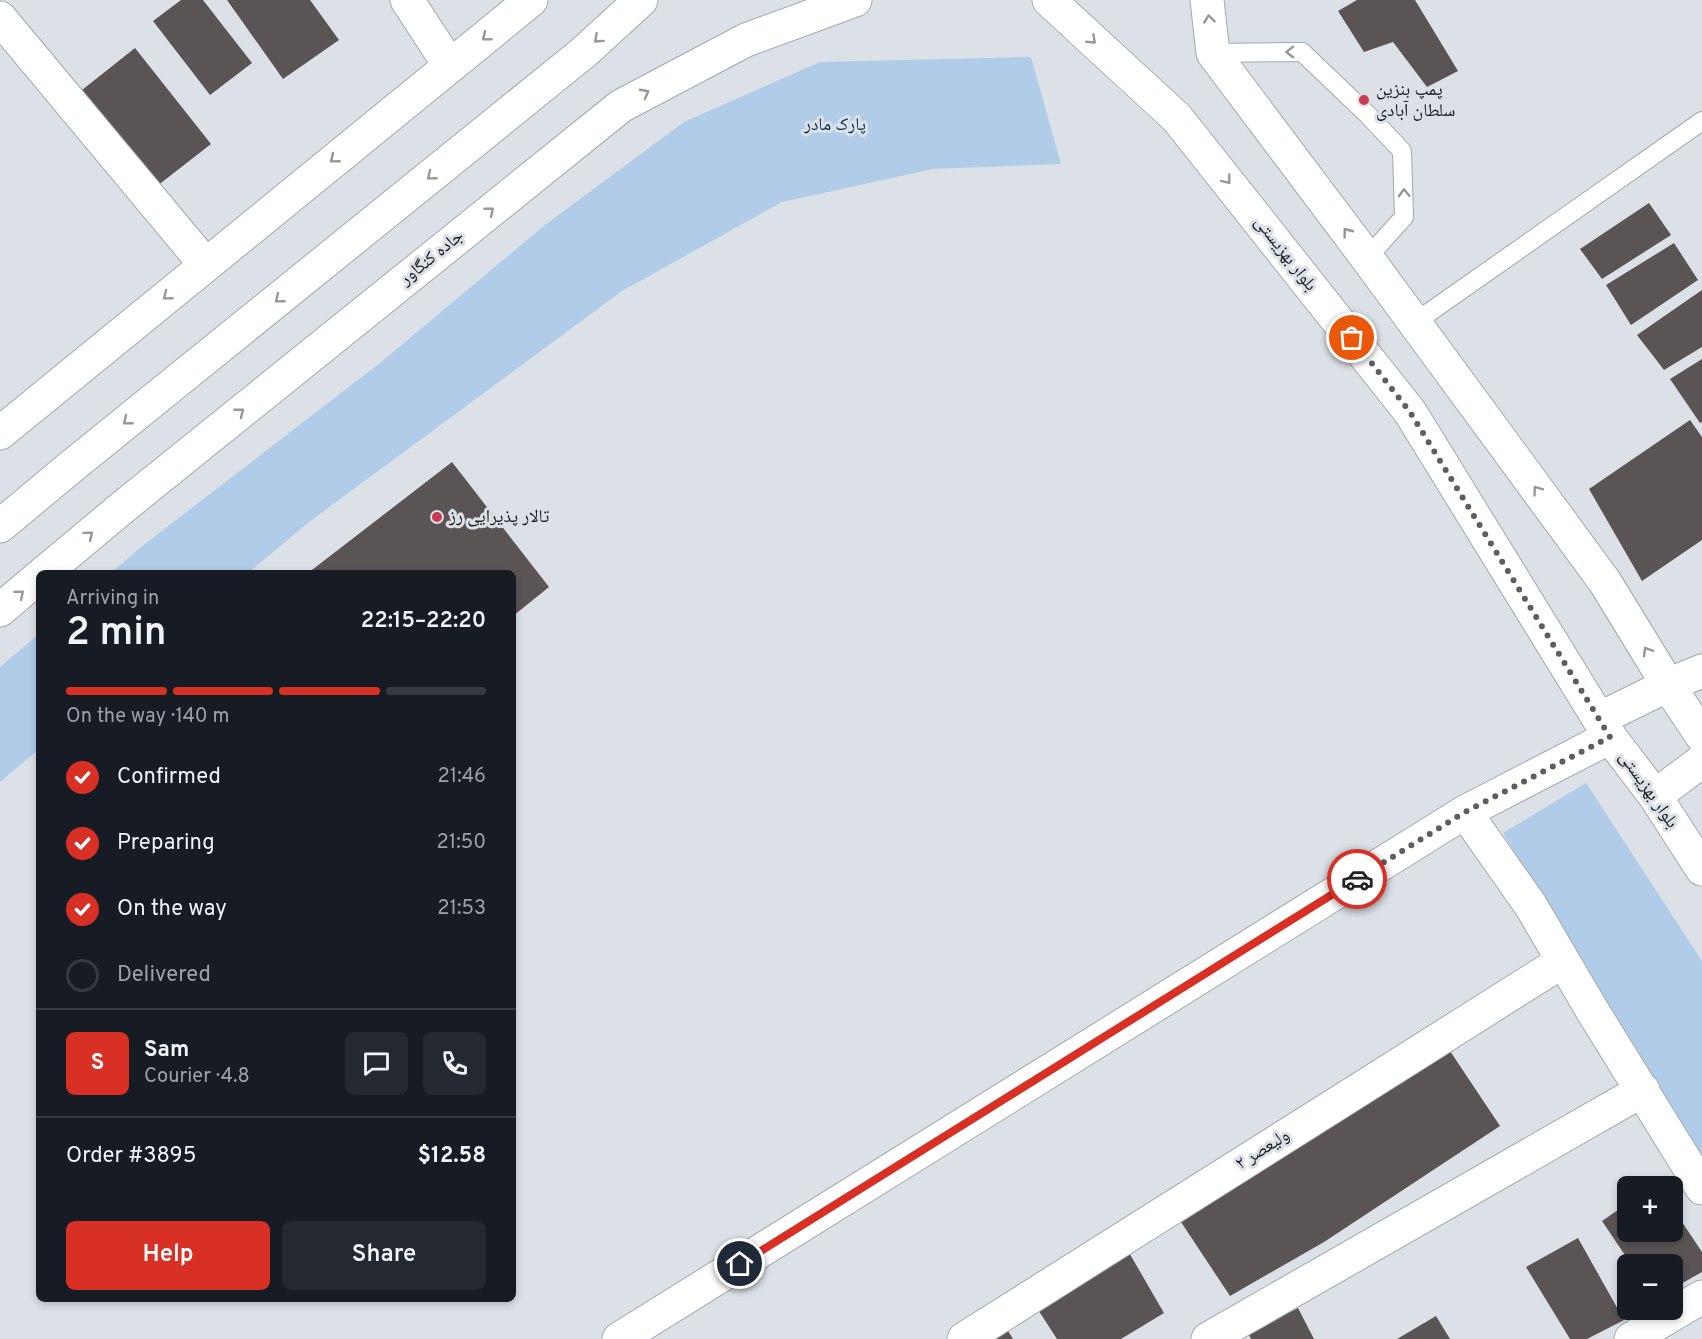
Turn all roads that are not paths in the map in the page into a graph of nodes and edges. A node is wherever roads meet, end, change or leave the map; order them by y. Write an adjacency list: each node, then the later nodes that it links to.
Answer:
1 (407, 0): 9 (main road)
2 (531, 0): 9 (main road, one-way to 9)
3 (641, 0): 15 (main road, one-way to 15)
4 (855, 0): 16 (main road, جاده کنگاور, one-way to 4)
5 (1049, 0): 21 (main road, بلوار بهزیستی, one-way to 21)
6 (1207, 0): 8 (main road, one-way to 6)
7 (0, 18): 12 (main road)
8 (1213, 53): 11 (main road, one-way to 8); 11 (lane, one-way to 8)
9 (450, 66): 12 (main road, one-way to 12)
10 (1702, 120): 13 (lane)
11 (1367, 258): 13 (main road)
12 (205, 264): 14 (main road, one-way to 14)
13 (1414, 323): 20 (main road, one-way to 13)
14 (0, 433)
15 (0, 526)
16 (48, 570)
17 (36, 580): 18 (main road, one-way to 17)
18 (0, 610)
19 (1702, 671): 20 (main road)
20 (1668, 685): 21 (main road); 22 (main road)
21 (1604, 728): 24 (main road, بلوار بهزیستی); 25 (main road)
22 (1702, 735)
23 (1702, 761): 24 (main road)
24 (1655, 796): 26 (main road, بلوار بهزیستی)
25 (1465, 812): 27 (main road); 32 (main road)
26 (1702, 869)
27 (1563, 961): 28 (main road); 33 (main road, ولیعصر ۲)
28 (1643, 1090): 29 (main road); 31 (main road)
29 (1702, 1188)
30 (1702, 1297): 34 (main road)
31 (1222, 1335)
32 (619, 1339)
33 (963, 1339)
34 (1631, 1339)

